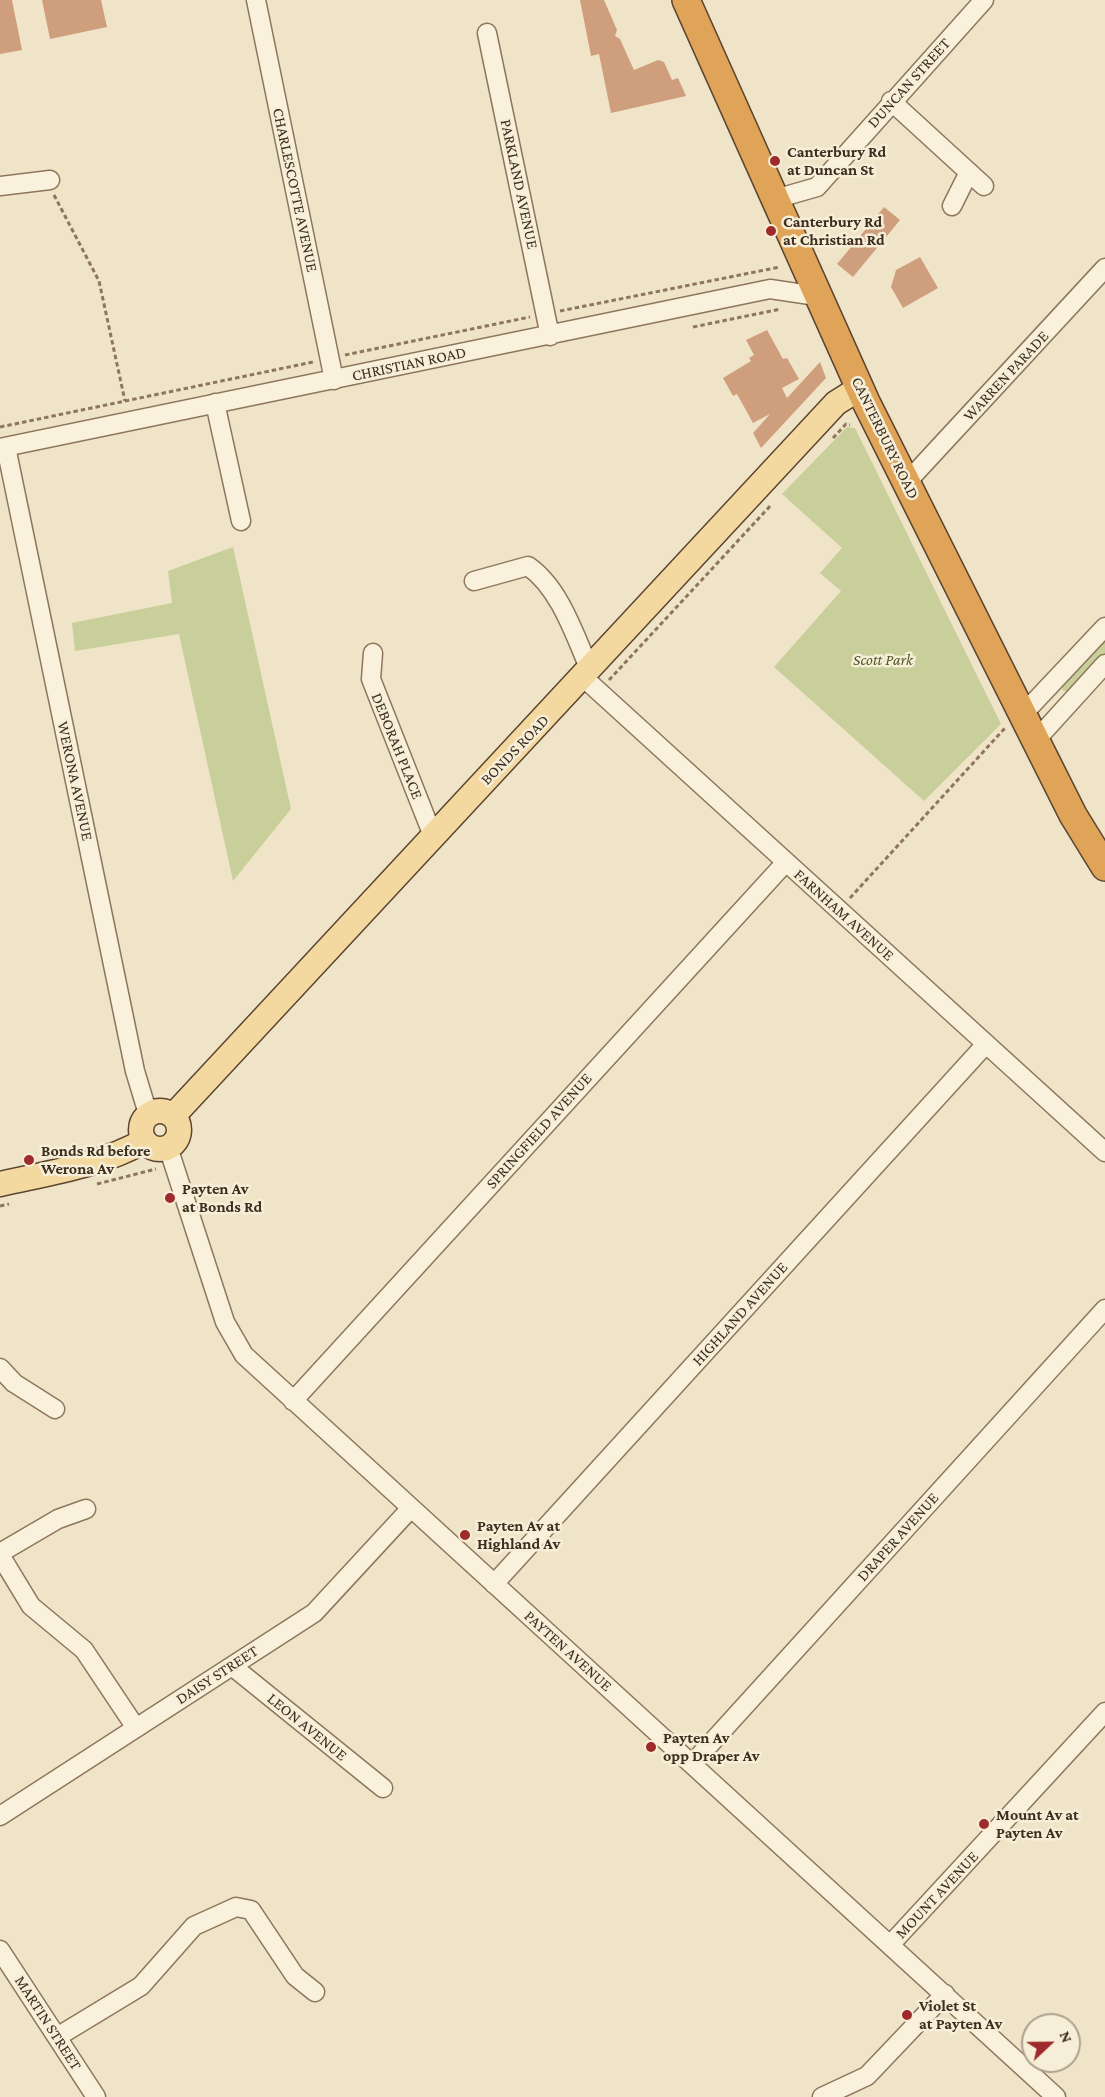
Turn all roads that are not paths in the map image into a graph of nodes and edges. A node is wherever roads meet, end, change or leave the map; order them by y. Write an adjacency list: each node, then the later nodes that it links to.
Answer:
1 (256, 0): 15 (street, CHARLESCOTTE AVENUE)
2 (686, 0): 10 (highway, CANTERBURY ROAD)
3 (984, 0): 5 (street, DUNCAN STREET)
4 (487, 33): 14 (street, PARKLAND AVENUE)
5 (891, 101): 6 (street); 10 (street, DUNCAN STREET)
6 (969, 172): 9 (street); 11 (street)
7 (50, 180): 8 (street)
8 (0, 186)
9 (984, 186)
10 (775, 199): 13 (highway, CANTERBURY ROAD)
11 (951, 206)
12 (1105, 268): 19 (street, WARREN PARADE)
13 (818, 296): 14 (street, CHRISTIAN ROAD); 16 (highway, CANTERBURY ROAD)
14 (550, 336): 15 (street, CHRISTIAN ROAD)
15 (334, 380): 17 (street, CHRISTIAN ROAD)
16 (860, 388): 19 (highway, CANTERBURY ROAD); 25 (main road, BONDS ROAD)
17 (215, 404): 18 (street, CHRISTIAN ROAD); 20 (street)
18 (3, 447): 34 (street, WERONA AVENUE)
19 (907, 483): 28 (highway, CANTERBURY ROAD)
20 (241, 521)
21 (474, 581): 25 (street)
22 (1105, 627): 26 (street)
23 (373, 653): 30 (street, DEBORAH PLACE)
24 (1105, 664): 27 (street)
25 (591, 680): 30 (main road, BONDS ROAD); 31 (street, FARNHAM AVENUE)
26 (1049, 686): 27 (street); 28 (street)
27 (1069, 704): 29 (street)
28 (1014, 721): 29 (highway, CANTERBURY ROAD)
29 (1036, 740): 32 (highway, CANTERBURY ROAD)
30 (433, 836): 35 (main road, BONDS ROAD)
31 (786, 862): 33 (street, FARNHAM AVENUE); 42 (street, SPRINGFIELD AVENUE)
32 (1104, 862)
33 (986, 1044): 38 (street, FARNHAM AVENUE); 47 (street, HIGHLAND AVENUE)
34 (148, 1114): 35 (main road); 36 (main road)
35 (173, 1116): 37 (main road)
36 (144, 1141): 37 (main road); 39 (main road)
37 (168, 1147): 42 (street, PAYTEN AVENUE)
38 (1105, 1152)
39 (0, 1184)
40 (1105, 1310): 51 (street, DRAPER AVENUE)
41 (0, 1368): 43 (street)
42 (294, 1401): 44 (street, PAYTEN AVENUE)
43 (55, 1409)
44 (411, 1508): 47 (street, PAYTEN AVENUE); 48 (street, DAISY STREET)
45 (86, 1509): 46 (street)
46 (0, 1554): 50 (street)
47 (494, 1584): 51 (street, PAYTEN AVENUE)
48 (232, 1666): 50 (street, DAISY STREET); 52 (street, LEON AVENUE)
49 (1105, 1712): 54 (street, MOUNT AVENUE)
50 (136, 1728): 53 (street, DAISY STREET)
51 (692, 1764): 54 (street, PAYTEN AVENUE)
52 (383, 1788)
53 (0, 1816)
54 (890, 1945): 57 (street, PAYTEN AVENUE)
55 (0, 1950): 58 (street, MARTIN STREET)
56 (315, 1992): 58 (street)
57 (945, 1994): 60 (street); 61 (street, PAYTEN AVENUE)
58 (57, 2037): 59 (street, MARTIN STREET)
59 (96, 2097)
60 (822, 2097)
61 (1056, 2097)

